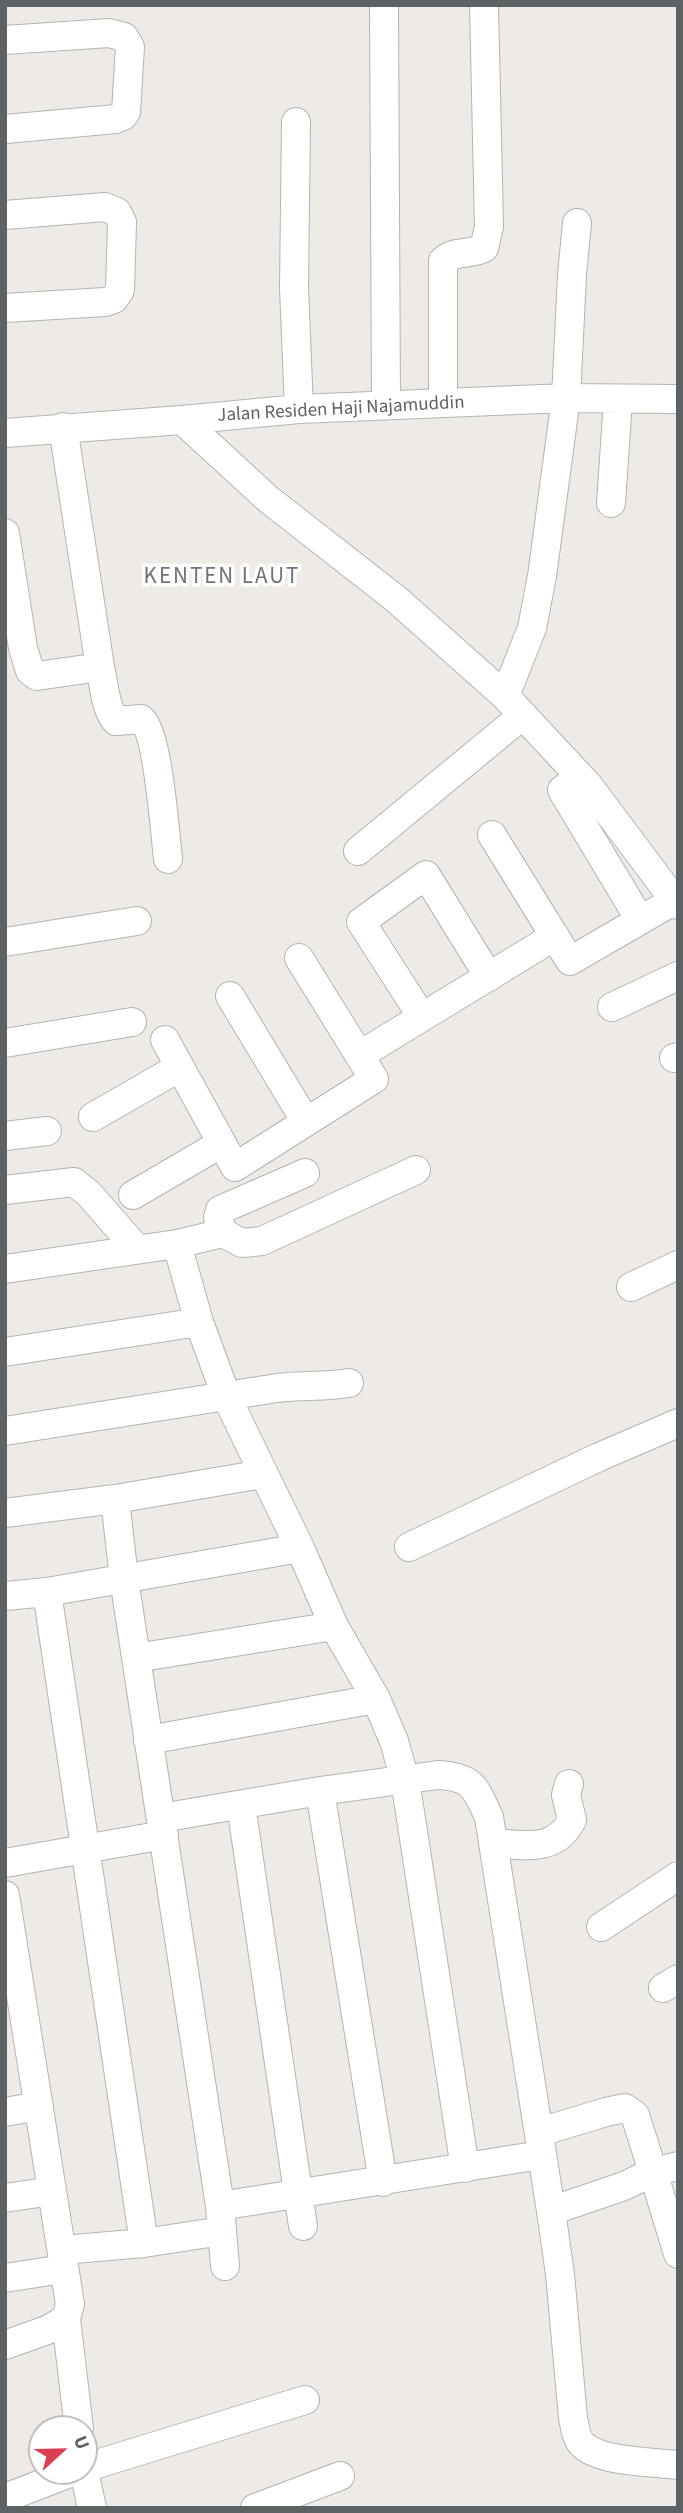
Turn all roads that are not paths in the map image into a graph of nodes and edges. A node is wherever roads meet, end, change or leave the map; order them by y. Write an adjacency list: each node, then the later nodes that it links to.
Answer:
1 (384, 5): 13 (street)
2 (484, 5): 12 (street)
3 (5, 40): 5 (street)
4 (296, 122): 14 (street)
5 (5, 128)
6 (5, 215): 8 (street)
7 (578, 223): 9 (street)
8 (5, 309)
9 (566, 398): 11 (street, Jalan Residen Haji Najamuddin); 12 (street, Jalan Residen Haji Najamuddin); 21 (street)
10 (678, 399): 11 (street, Jalan Residen Haji Najamuddin)
11 (618, 400): 18 (street)
12 (443, 403): 13 (street, Jalan Residen Haji Najamuddin)
13 (386, 404): 14 (street, Jalan Residen Haji Najamuddin)
14 (299, 409): 15 (street, Jalan Residen Haji Najamuddin)
15 (182, 420): 16 (street, Jalan Residen Haji Najamuddin); 21 (street)
16 (63, 427): 17 (street, Jalan Residen Haji Najamuddin); 20 (street)
17 (5, 433)
18 (611, 503)
19 (5, 533): 20 (street)
20 (100, 667): 25 (street)
21 (514, 706): 22 (street); 24 (street)
22 (580, 777): 26 (street); 27 (street)
23 (492, 835): 31 (street)
24 (358, 851)
25 (168, 859)
26 (652, 869): 27 (street); 28 (street)
27 (622, 890): 29 (street)
28 (676, 903): 29 (street)
29 (640, 920): 31 (street)
30 (137, 921): 32 (street)
31 (555, 936): 34 (street)
32 (5, 941)
33 (299, 958): 42 (street)
34 (489, 976): 38 (street); 38 (street)
35 (678, 976): 37 (street)
36 (230, 996): 45 (street)
37 (612, 1007)
38 (422, 1017): 42 (street)
39 (132, 1022): 41 (street)
40 (165, 1040): 43 (street)
41 (5, 1043)
42 (360, 1055): 45 (street)
43 (180, 1067): 44 (street); 48 (street)
44 (93, 1117)
45 (306, 1122): 48 (street)
46 (47, 1131): 47 (street)
47 (5, 1136)
48 (222, 1143): 52 (street)
49 (416, 1170): 53 (street)
50 (305, 1173): 53 (street)
51 (5, 1190): 55 (street)
52 (133, 1195)
53 (223, 1233): 54 (street)
54 (177, 1244): 55 (street); 59 (street)
55 (137, 1249): 57 (street)
56 (678, 1265): 58 (street)
57 (5, 1269)
58 (631, 1287)
59 (199, 1322): 60 (street); 62 (street)
60 (5, 1352)
61 (349, 1383): 62 (street)
62 (227, 1398): 64 (street); 65 (street)
63 (678, 1423): 68 (street)
64 (5, 1431)
65 (264, 1474): 66 (street); 69 (street)
66 (115, 1499): 67 (street); 70 (street)
67 (5, 1513)
68 (409, 1547)
69 (300, 1548): 70 (street); 73 (street)
70 (124, 1579): 71 (street); 74 (street)
71 (47, 1592): 72 (street); 83 (street)
72 (5, 1596)
73 (334, 1626): 74 (street); 75 (street)
74 (136, 1658): 76 (street)
75 (376, 1699): 76 (street); 77 (street)
76 (148, 1740): 81 (street)
77 (405, 1780): 79 (street); 82 (street); 93 (street)
78 (569, 1784): 82 (street)
79 (320, 1791): 80 (street); 95 (street)
80 (242, 1805): 81 (street); 97 (street)
81 (163, 1826): 83 (street); 100 (street)
82 (493, 1843): 92 (street)
83 (84, 1851): 84 (street); 102 (street)
84 (5, 1863)
85 (678, 1876): 87 (street)
86 (5, 1895): 88 (street)
87 (601, 1927)
88 (9, 1950): 89 (street)
89 (15, 2030): 90 (street)
90 (39, 2106): 91 (street); 96 (street)
91 (5, 2112)
92 (541, 2143): 93 (street); 94 (street); 99 (street)
93 (465, 2168): 95 (street)
94 (665, 2169): 99 (street); 103 (street)
95 (383, 2182): 97 (street)
96 (52, 2191): 98 (street); 104 (street)
97 (300, 2193): 100 (street); 101 (street)
98 (5, 2198)
99 (551, 2211): 112 (street)
100 (221, 2219): 102 (street); 105 (street)
101 (303, 2226)
102 (144, 2243): 104 (street)
103 (678, 2254)
104 (63, 2260): 106 (street); 107 (street)
105 (225, 2266)
106 (5, 2278)
107 (68, 2331): 108 (street); 110 (street)
108 (5, 2345)
109 (305, 2400): 111 (street)
110 (77, 2415)
111 (98, 2465)
112 (678, 2465)
113 (341, 2476): 118 (street)
114 (39, 2485): 116 (street)
115 (87, 2485): 117 (street)
116 (5, 2498)
117 (92, 2508)
118 (255, 2508)

